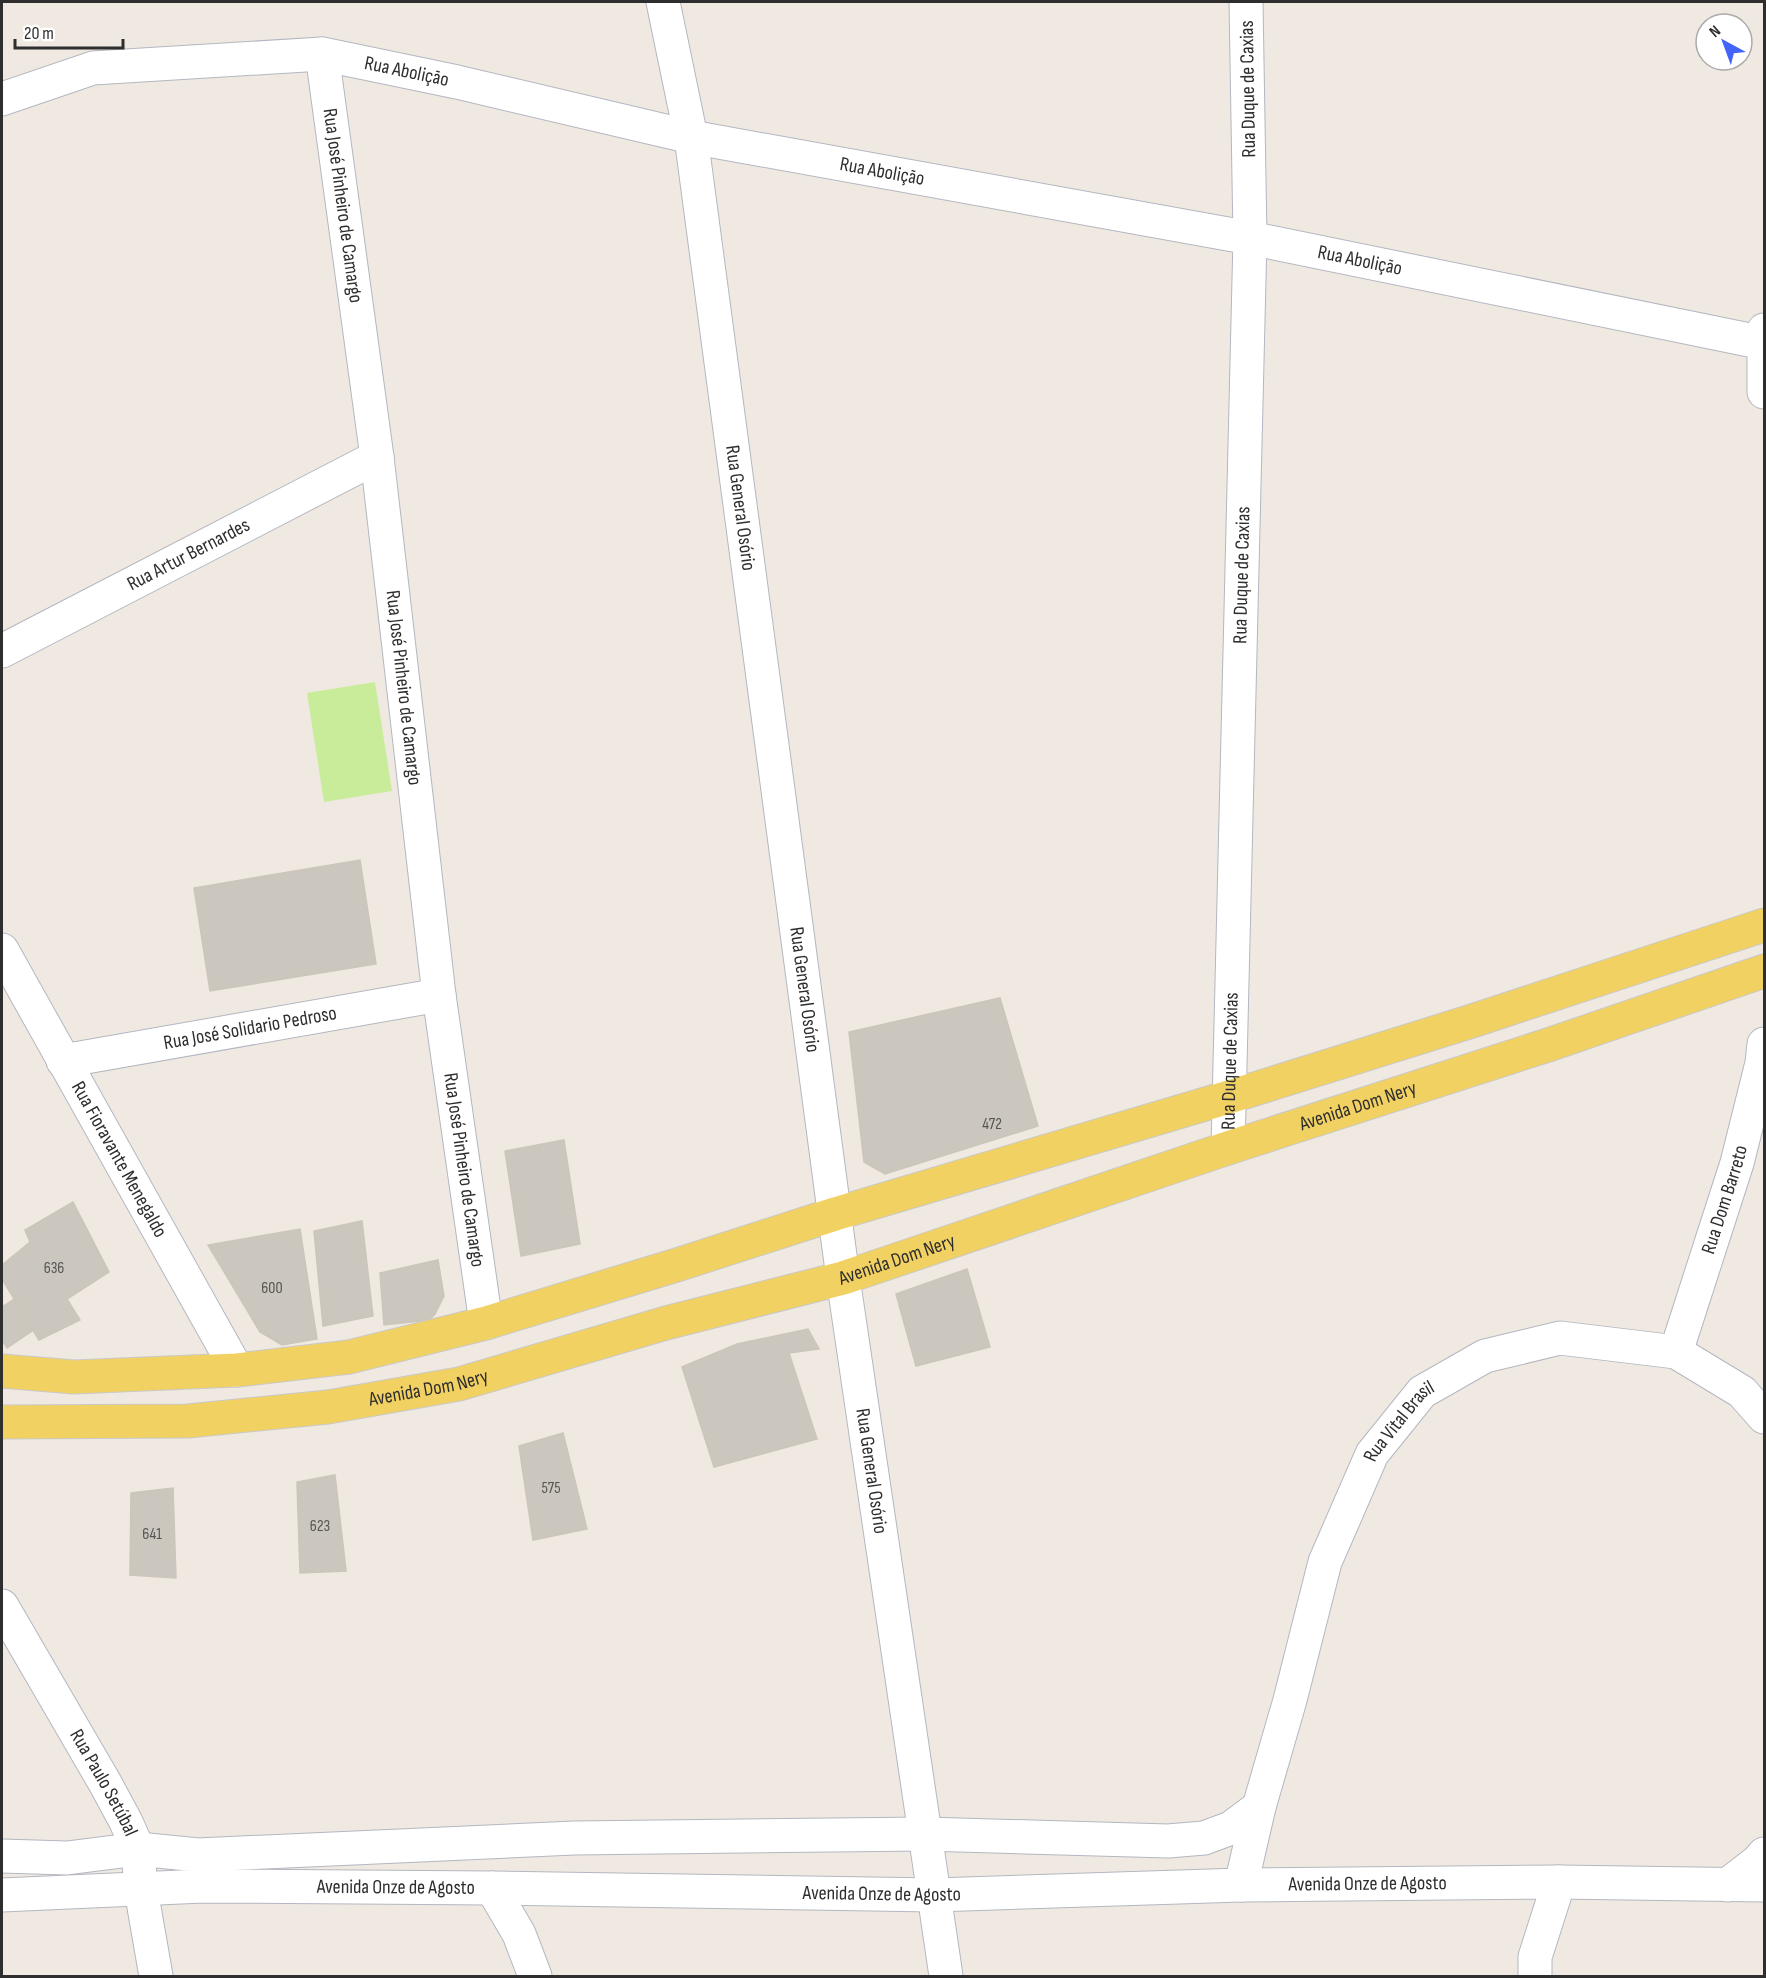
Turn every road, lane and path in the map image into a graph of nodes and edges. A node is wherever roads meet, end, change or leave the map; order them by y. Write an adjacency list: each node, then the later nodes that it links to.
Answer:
1 (663, 2): 5 (street, Rua General Osório)
2 (1246, 2): 6 (street, Rua Duque de Caxias)
3 (322, 54): 4 (street, Rua Abolição); 5 (street, Rua Abolição); 9 (street, Rua José Pinheiro de Camargo)
4 (2, 99)
5 (691, 137): 6 (street, Rua Abolição); 19 (street, Rua General Osório)
6 (1251, 238): 7 (street, Rua Abolição); 17 (street, Rua Duque de Caxias)
7 (1764, 339): 8 (street)
8 (1764, 392)
9 (377, 457): 10 (street, Rua Artur Bernardes); 14 (street, Rua José Pinheiro de Camargo)
10 (2, 651)
11 (1764, 925): 17 (main road)
12 (2, 950): 16 (street, Rua Fioravante Menegaldo)
13 (1764, 970): 18 (main road, Avenida Dom Nery)
14 (439, 995): 16 (street, Rua José Solidario Pedroso); 21 (street, Rua José Pinheiro de Camargo)
15 (1764, 1044): 22 (street, Rua Dom Barreto)
16 (63, 1061): 23 (street, Rua Fioravante Menegaldo)
17 (1229, 1097): 18 (street, Rua Duque de Caxias); 19 (main road)
18 (1228, 1148): 20 (main road, Avenida Dom Nery)
19 (835, 1214): 20 (street, Rua General Osório); 21 (main road)
20 (843, 1278): 26 (main road, Avenida Dom Nery); 29 (street, Rua General Osório)
21 (486, 1323): 23 (main road)
22 (1676, 1352): 25 (street, Rua Vital Brasil); 28 (street, Rua Vital Brasil)
23 (237, 1370): 24 (main road)
24 (2, 1371)
25 (1764, 1417)
26 (2, 1422)
27 (2, 1606): 30 (street, Rua Paulo Setúbal)
28 (1259, 1807): 29 (street, Avenida Onze de Agosto); 34 (street, Rua Vital Brasil)
29 (925, 1834): 30 (street, Avenida Onze de Agosto); 40 (street, Rua General Osório)
30 (138, 1849): 32 (street, Avenida Onze de Agosto); 38 (street, Rua Paulo Setúbal)
31 (1764, 1854): 35 (street)
32 (2, 1856)
33 (1559, 1882): 34 (street, Avenida Onze de Agosto); 35 (street, Avenida Onze de Agosto); 44 (street)
34 (1241, 1885): 40 (street, Avenida Onze de Agosto)
35 (1728, 1885): 36 (street, Avenida Onze de Agosto)
36 (1764, 1885)
37 (492, 1888): 38 (street, Avenida Onze de Agosto); 40 (street, Avenida Onze de Agosto); 42 (street)
38 (141, 1890): 39 (street, Avenida Onze de Agosto); 41 (street, Rua Paulo Setúbal)
39 (2, 1895)
40 (934, 1895): 43 (street, Rua General Osório)
41 (156, 1977)
42 (535, 1977)
43 (946, 1977)
44 (1535, 1977)

